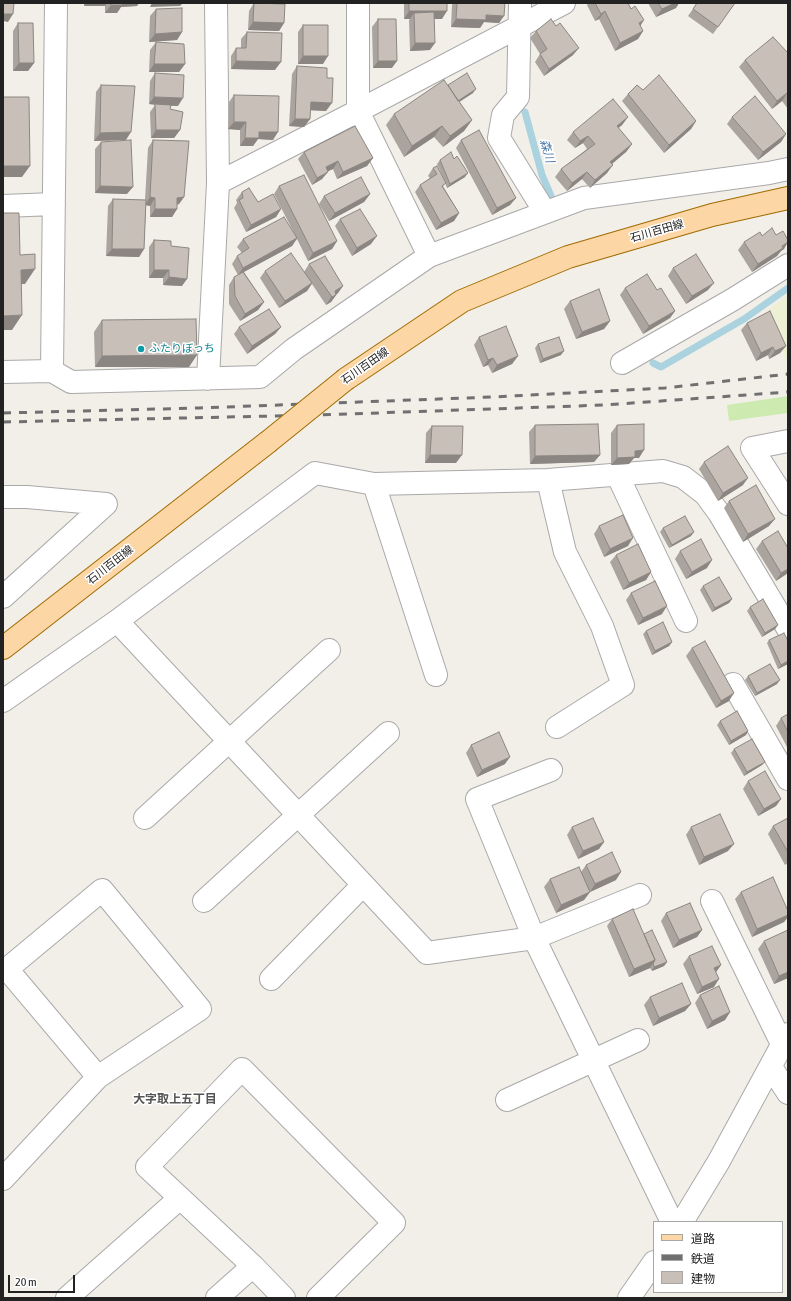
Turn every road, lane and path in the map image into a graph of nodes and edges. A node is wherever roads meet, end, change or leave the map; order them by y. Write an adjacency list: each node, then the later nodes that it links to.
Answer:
1 (56, 3): 11 (street)
2 (216, 3): 9 (street)
3 (358, 3): 7 (street)
4 (520, 3): 6 (street)
5 (564, 3): 6 (street)
6 (520, 26): 7 (street); 13 (street)
7 (358, 111): 9 (street); 14 (street)
8 (788, 169): 13 (street)
9 (218, 183): 19 (street)
10 (788, 198): 30 (main road, 石川百田線, bridge)
11 (54, 204): 12 (street); 17 (street)
12 (3, 206)
13 (545, 212): 14 (street)
14 (429, 256): 19 (street)
15 (788, 265): 16 (street)
16 (622, 363)
17 (52, 371): 18 (street); 19 (street)
18 (3, 372)
19 (208, 379)
20 (788, 441): 25 (street)
21 (618, 476): 22 (street); 28 (street); 29 (street)
22 (548, 480): 23 (street); 35 (street)
23 (374, 484): 27 (street); 32 (street)
24 (3, 497): 26 (street)
25 (788, 504)
26 (3, 597)
27 (117, 621): 34 (street); 37 (street)
28 (686, 622)
29 (788, 629)
30 (3, 648)
31 (329, 650): 37 (street)
32 (436, 675)
33 (734, 684): 39 (street)
34 (3, 701)
35 (557, 727)
36 (388, 733): 40 (street)
37 (229, 741): 40 (street); 41 (street)
38 (551, 770): 46 (street)
39 (788, 779)
40 (298, 815): 42 (street); 44 (street)
41 (145, 818)
42 (363, 885): 46 (street); 47 (street)
43 (640, 895): 46 (street)
44 (204, 901)
45 (712, 902): 48 (street)
46 (534, 938): 50 (street)
47 (271, 980)
48 (785, 1039): 51 (street)
49 (638, 1040): 50 (street)
50 (593, 1061): 54 (street); 57 (street)
51 (771, 1067): 53 (street); 58 (street)
52 (98, 1077): 52 (street); 55 (street)
53 (788, 1093)
54 (507, 1100)
55 (3, 1179)
56 (180, 1198): 60 (street); 61 (street); 64 (street)
57 (672, 1221)
58 (683, 1221)
59 (653, 1263): 65 (street)
60 (253, 1266): 62 (street); 63 (street)
61 (67, 1298)
62 (216, 1298)
63 (284, 1298)
64 (318, 1298)
65 (629, 1298)

